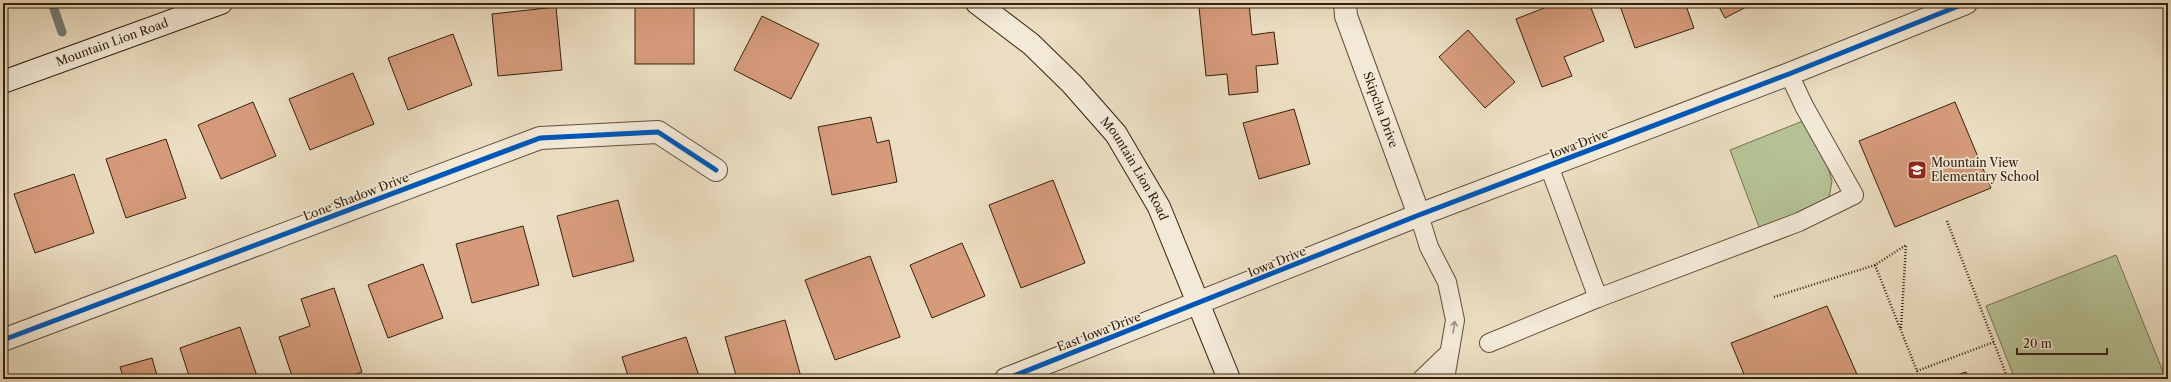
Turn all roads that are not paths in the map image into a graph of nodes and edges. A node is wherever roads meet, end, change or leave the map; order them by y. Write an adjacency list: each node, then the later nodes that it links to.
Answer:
1 (221, 3): 6 (street, Mountain Lion Road)
2 (976, 3): 11 (street, Mountain Lion Road)
3 (1345, 3): 9 (street, Skipcha Drive)
4 (1966, 3): 5 (street, Iowa Drive)
5 (1789, 74): 7 (street, Iowa Drive); 10 (lane)
6 (3, 82)
7 (1549, 166): 9 (street, Iowa Drive); 10 (lane)
8 (716, 170): 12 (street, Lone Shadow Drive)
9 (1419, 215): 11 (street, Iowa Drive); 14 (lane, one-way to 9)
10 (1598, 298): 13 (lane)
11 (1200, 304): 15 (street, East Iowa Drive); 16 (street, Mountain Lion Road)
12 (3, 340)
13 (1489, 344)
14 (1449, 353): 17 (lane); 18 (lane)
15 (1019, 377)
16 (1230, 379)
17 (1422, 379)
18 (1445, 379)

